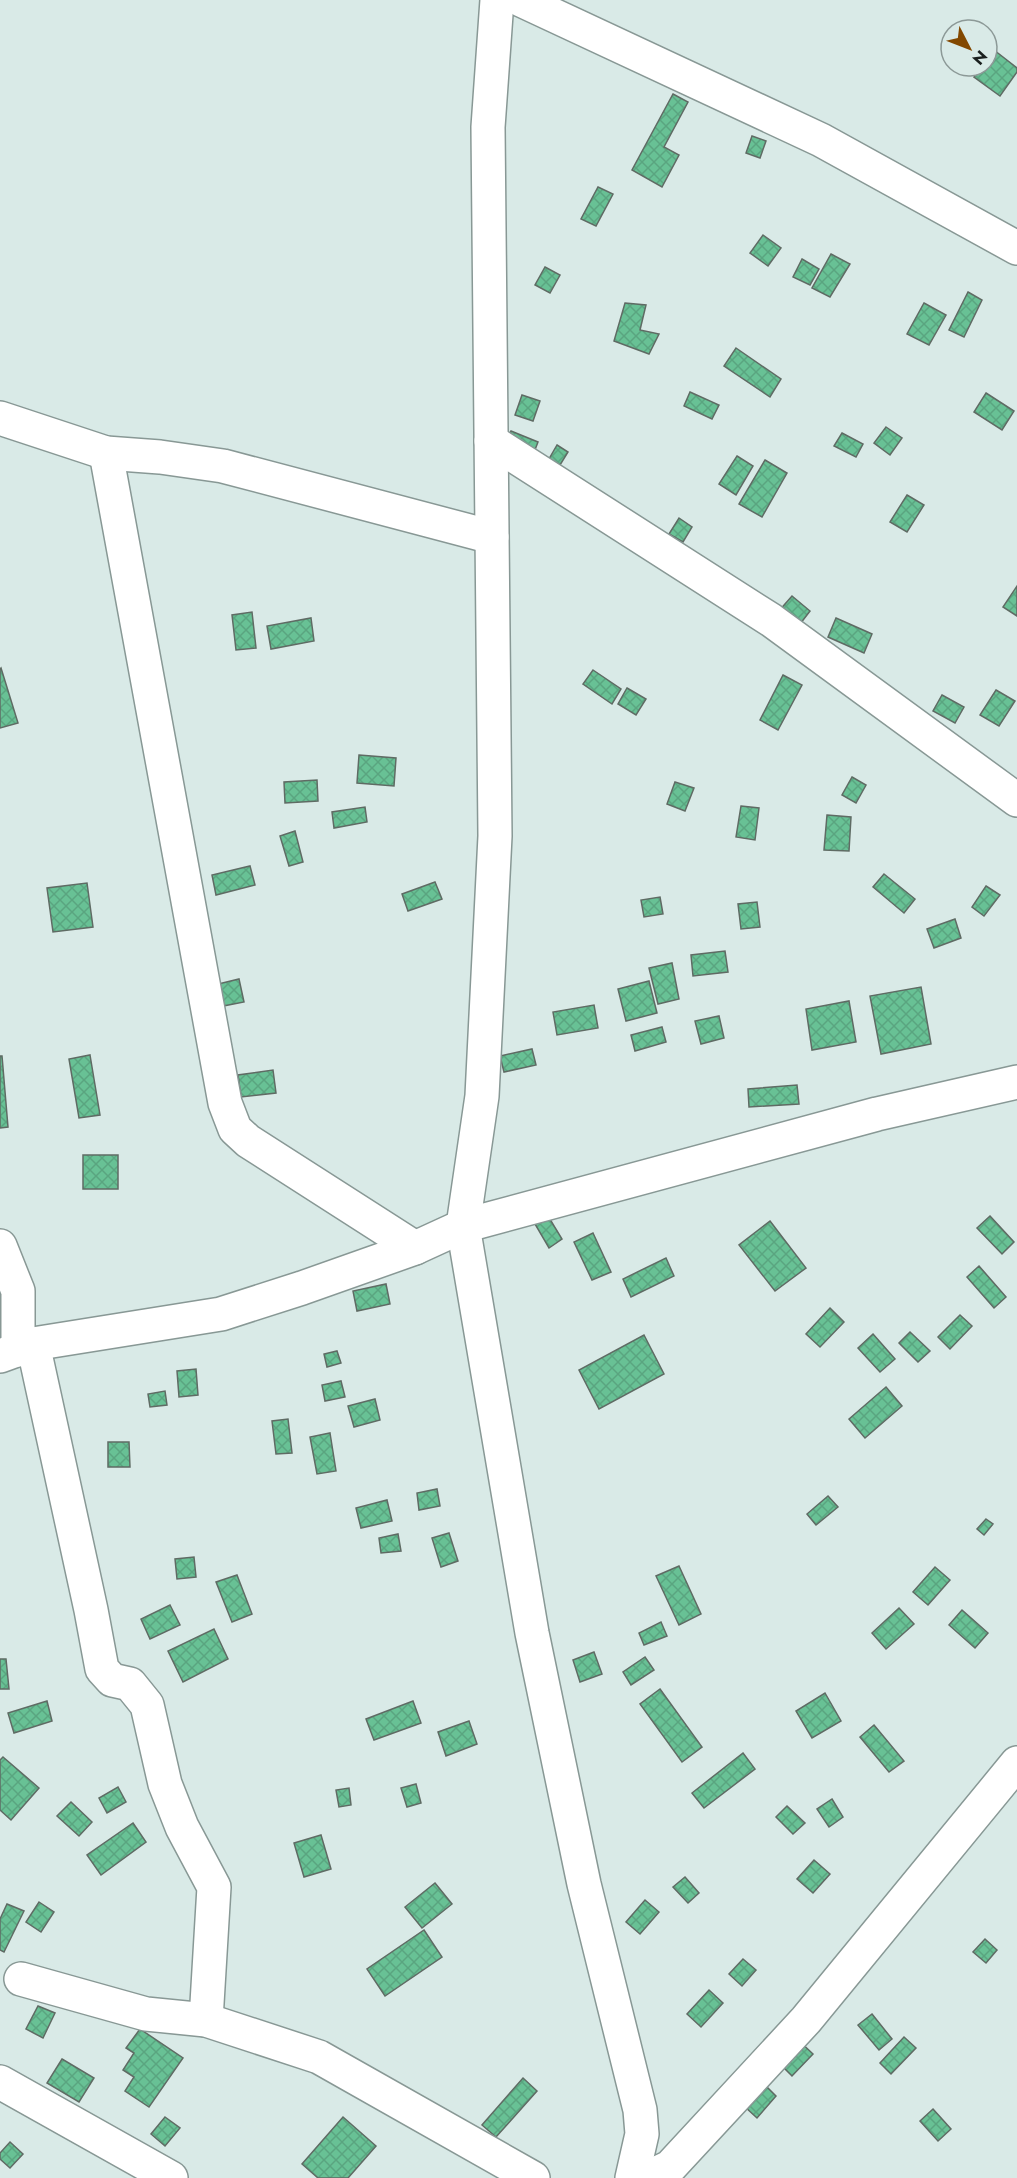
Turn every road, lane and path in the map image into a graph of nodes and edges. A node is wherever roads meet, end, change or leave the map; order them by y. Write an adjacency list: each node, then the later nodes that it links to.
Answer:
1 (497, 0): 5 (street)
2 (521, 0): 3 (street)
3 (1017, 248)
4 (0, 418): 6 (street)
5 (491, 441): 7 (street); 8 (street)
6 (106, 453): 7 (street); 12 (street)
7 (492, 537): 10 (street)
8 (1017, 800)
9 (1017, 1082): 10 (street)
10 (463, 1226): 12 (street); 20 (street)
11 (0, 1246): 13 (street)
12 (415, 1248): 13 (street)
13 (17, 1350): 16 (street)
14 (1017, 1763): 21 (street)
15 (21, 1979): 16 (street)
16 (206, 2020): 19 (street)
17 (0, 2082): 18 (street)
18 (171, 2178)
19 (533, 2178)
20 (632, 2178)
21 (647, 2178)

